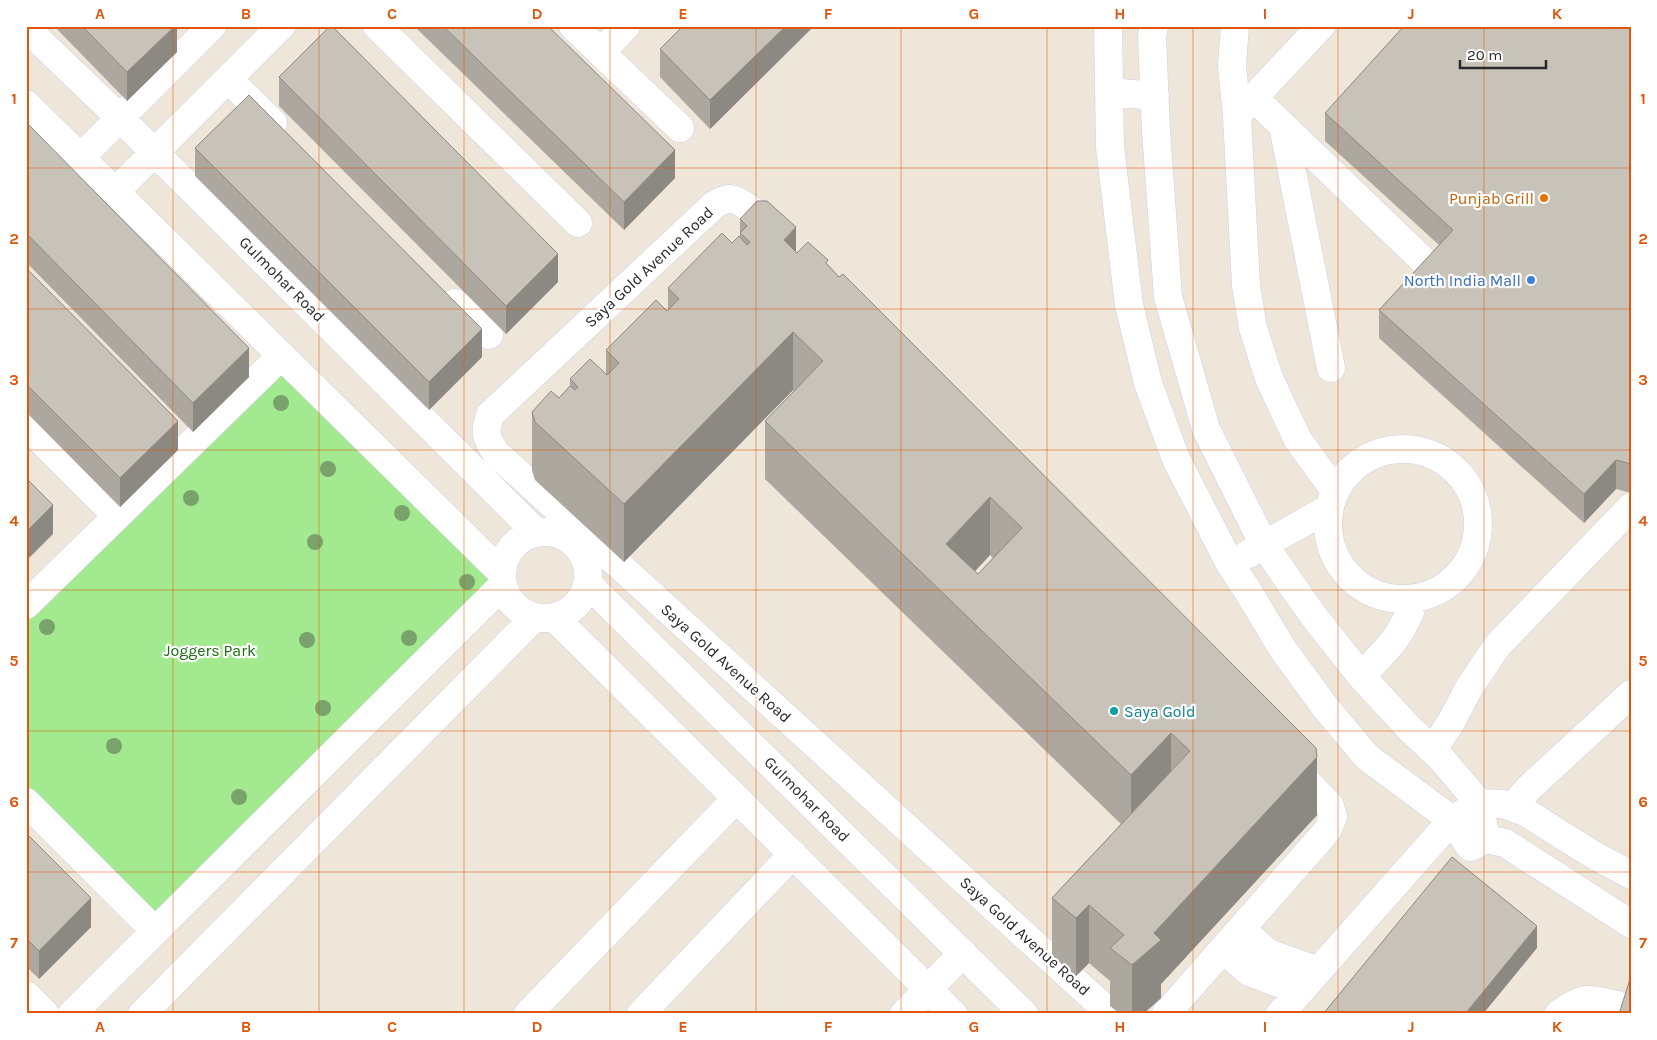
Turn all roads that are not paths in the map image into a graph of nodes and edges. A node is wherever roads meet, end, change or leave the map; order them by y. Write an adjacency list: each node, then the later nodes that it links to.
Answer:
1 (174, 26): 12 (street)
2 (212, 26): 12 (street)
3 (281, 26): 14 (street)
4 (376, 26): 26 (street)
5 (574, 26): 13 (street)
6 (626, 26): 13 (street)
7 (1108, 26): 15 (street)
8 (1154, 26): 16 (street)
9 (1235, 26): 18 (street)
10 (1321, 26): 18 (street)
11 (26, 28): 19 (street, Gulmohar Road)
12 (193, 45): 19 (street)
13 (600, 52): 21 (street)
14 (228, 79): 22 (street); 23 (street)
15 (1110, 92): 16 (street); 39 (street)
16 (1155, 96): 38 (street)
17 (27, 107): 24 (street)
18 (1245, 107): 20 (street); 34 (street)
19 (120, 118): 23 (street, Gulmohar Road); 24 (street)
20 (1283, 126): 28 (street); 32 (street)
21 (680, 128)
22 (292, 141)
23 (154, 153): 25 (street); 37 (street, Gulmohar Road)
24 (80, 158): 25 (street)
25 (115, 192): 31 (street)
26 (578, 223)
27 (792, 253): 74 (street, Saya Gold Avenue Road)
28 (1427, 264)
29 (439, 287): 30 (street)
30 (489, 336)
31 (281, 356): 36 (street); 40 (street)
32 (1331, 368)
33 (26, 425): 36 (street)
34 (1332, 499): 38 (street); 42 (street); 42 (street)
35 (1631, 507): 48 (street)
36 (117, 516): 43 (street)
37 (536, 532): 40 (street); 41 (street)
38 (1264, 545): 39 (street); 45 (street)
39 (1230, 564): 53 (street)
40 (502, 579): 44 (street); 59 (street)
41 (589, 585): 44 (street); 61 (street, Gulmohar Road)
42 (1414, 599): 45 (street)
43 (26, 605)
44 (545, 618): 49 (street); 68 (street)
45 (1361, 676): 48 (street)
46 (1631, 694): 52 (street)
47 (1274, 749): 60 (street)
48 (1432, 750): 51 (street)
49 (736, 799): 55 (street); 69 (street)
50 (26, 802): 59 (street)
51 (1479, 803): 52 (street); 53 (street); 54 (street)
52 (1512, 807): 57 (street)
53 (1452, 820): 54 (street); 62 (street)
54 (1478, 843): 56 (street); 58 (street)
55 (793, 854): 63 (street); 70 (street)
56 (1449, 865)
57 (1631, 875)
58 (1631, 924)
59 (155, 931): 67 (street)
60 (1232, 939): 62 (street); 75 (street)
61 (963, 953): 63 (street); 73 (street, Gulmohar Road)
62 (1309, 981): 76 (street)
63 (928, 989): 71 (street); 72 (street)
64 (26, 995): 66 (street)
65 (1631, 1009): 77 (street)
66 (45, 1014)
67 (72, 1014)
68 (142, 1014)
69 (528, 1014)
70 (641, 1014)
71 (904, 1014)
72 (952, 1014)
73 (1024, 1014)
74 (1111, 1014)
75 (1166, 1014)
76 (1280, 1014)
77 (1558, 1014)

